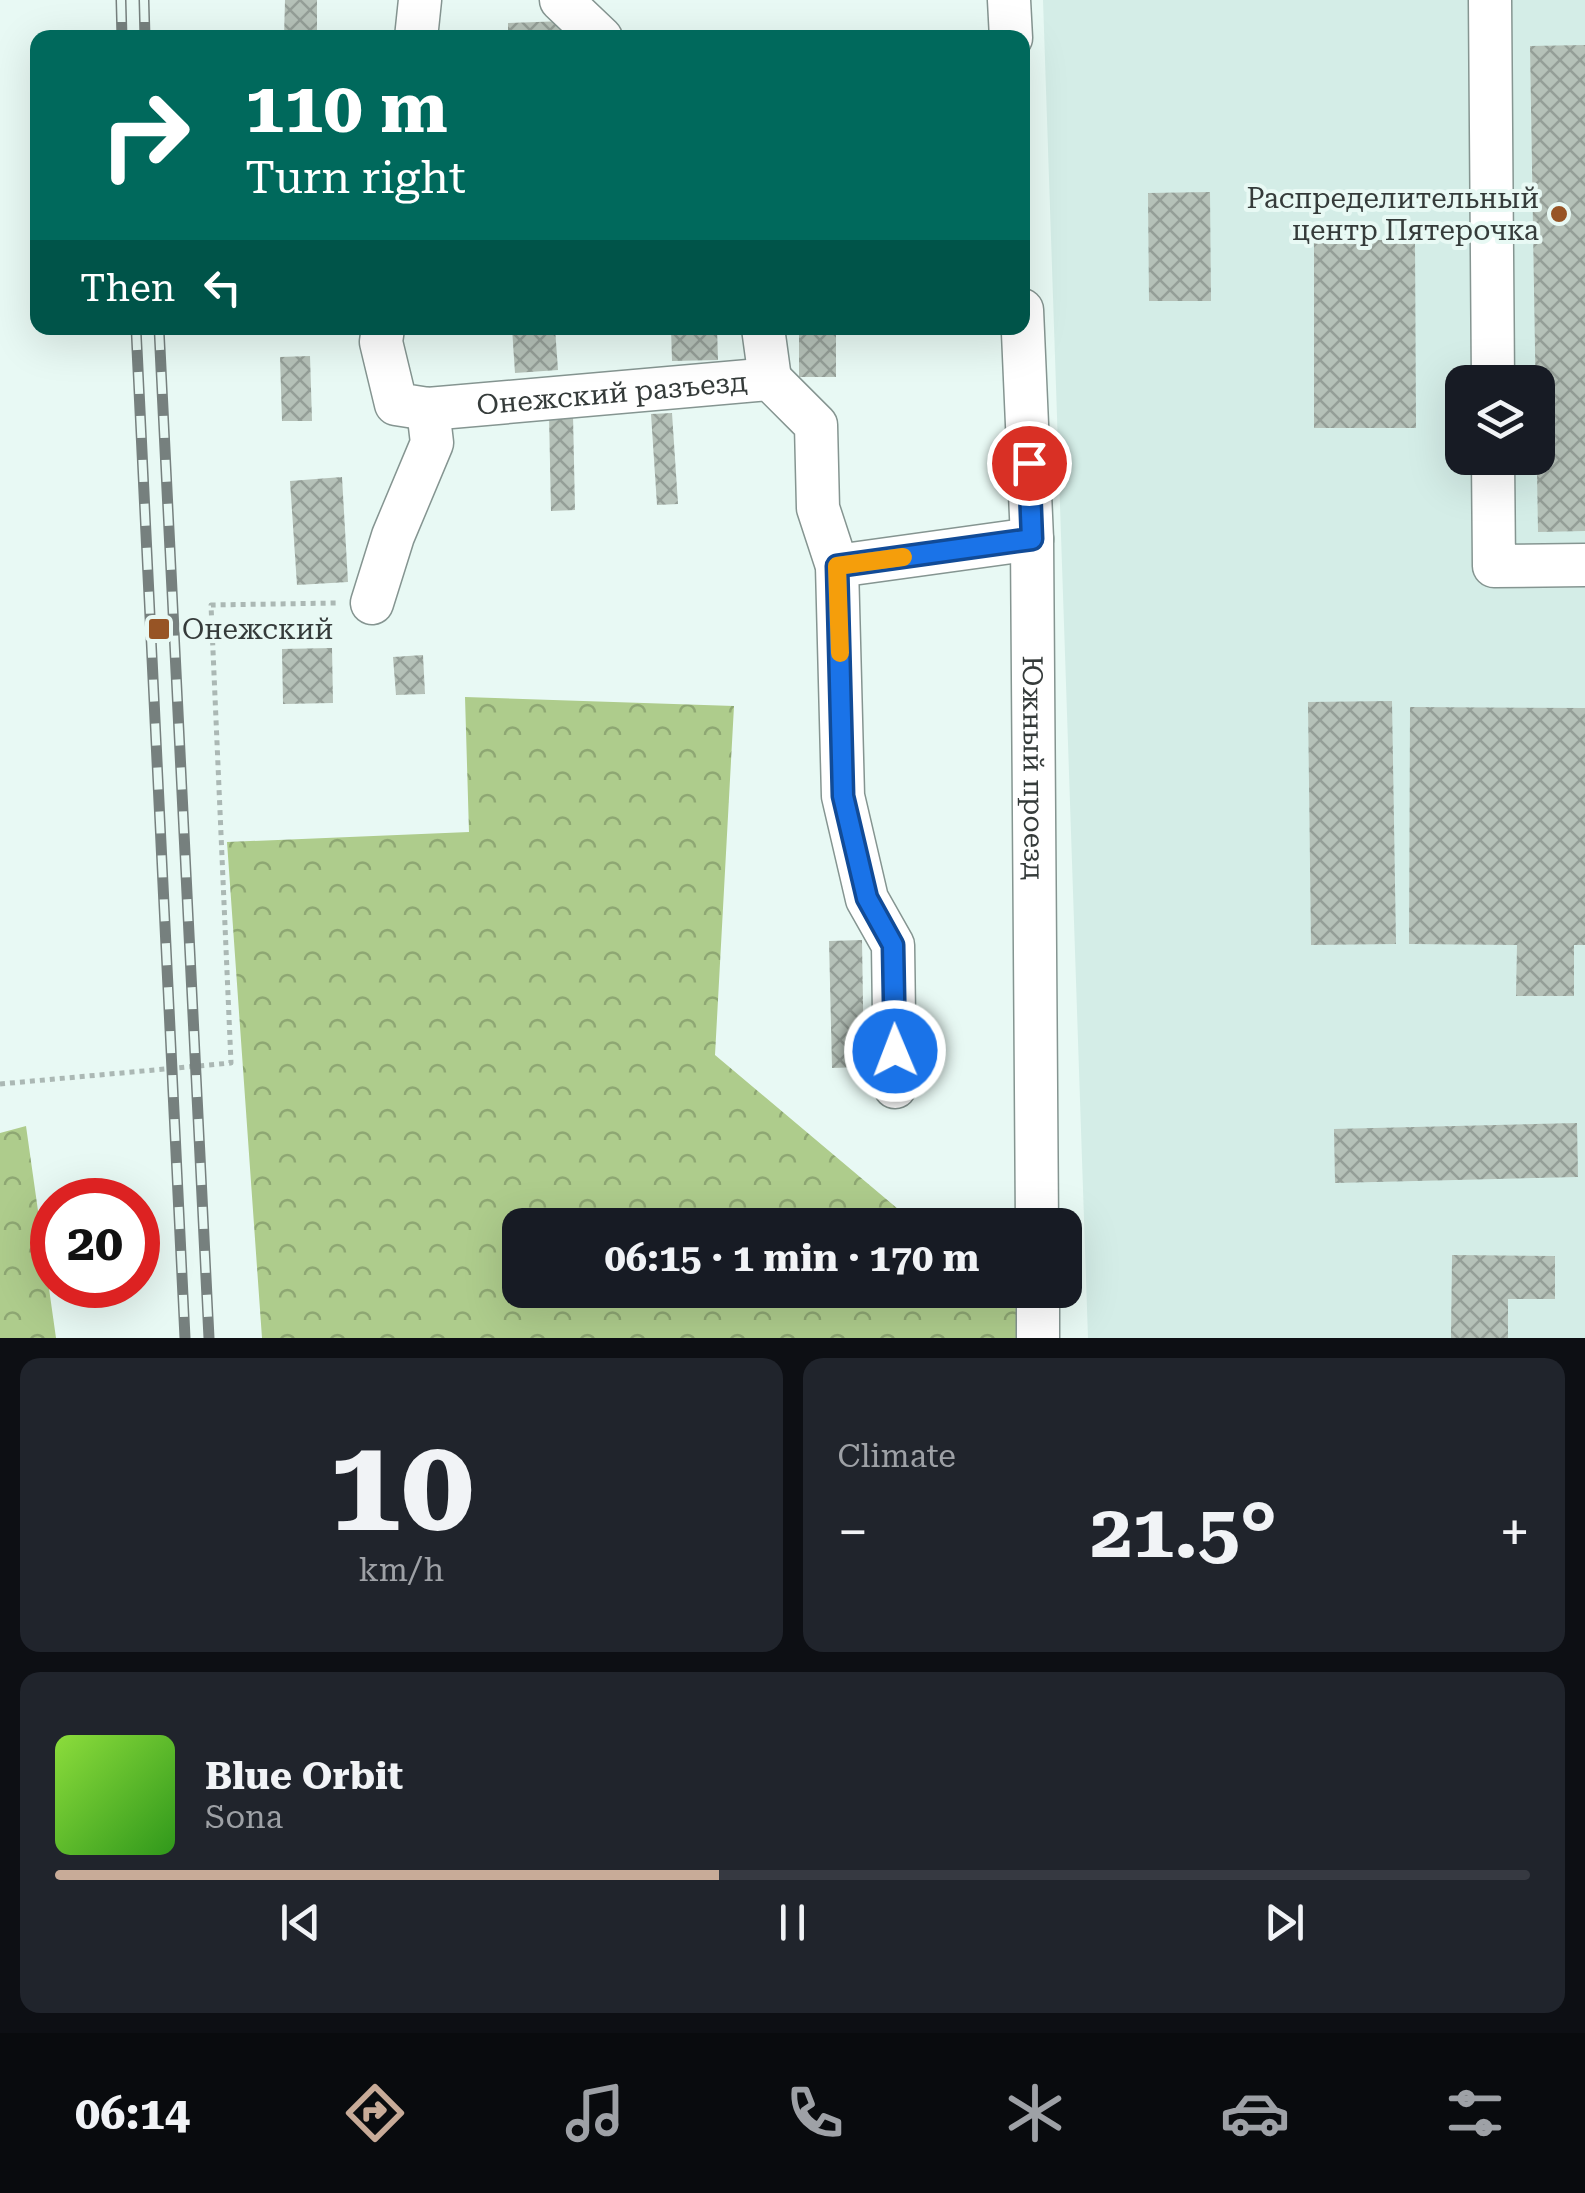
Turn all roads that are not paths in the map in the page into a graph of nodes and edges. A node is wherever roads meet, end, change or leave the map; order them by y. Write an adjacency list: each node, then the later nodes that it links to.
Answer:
1 (420, 0): 5 (street)
2 (561, 0): 6 (street)
3 (1009, 0): 7 (street)
4 (1490, 0): 11 (street)
5 (417, 30)
6 (593, 30)
7 (1011, 30)
8 (382, 335): 13 (street)
9 (765, 335): 12 (street)
10 (1023, 335): 15 (street, Южный проезд)
11 (1493, 365)
12 (770, 379): 13 (street, Онежский разъезд); 17 (street, Онежский разъезд)
13 (428, 408): 18 (street)
14 (1493, 475): 16 (street)
15 (1032, 539): 17 (street); 20 (street, Южный проезд)
16 (1585, 565)
17 (837, 566): 19 (street, Онежский разъезд)
18 (372, 602)
19 (896, 1087)
20 (1037, 1208)
21 (1038, 1308): 22 (street)
22 (1038, 1338)

